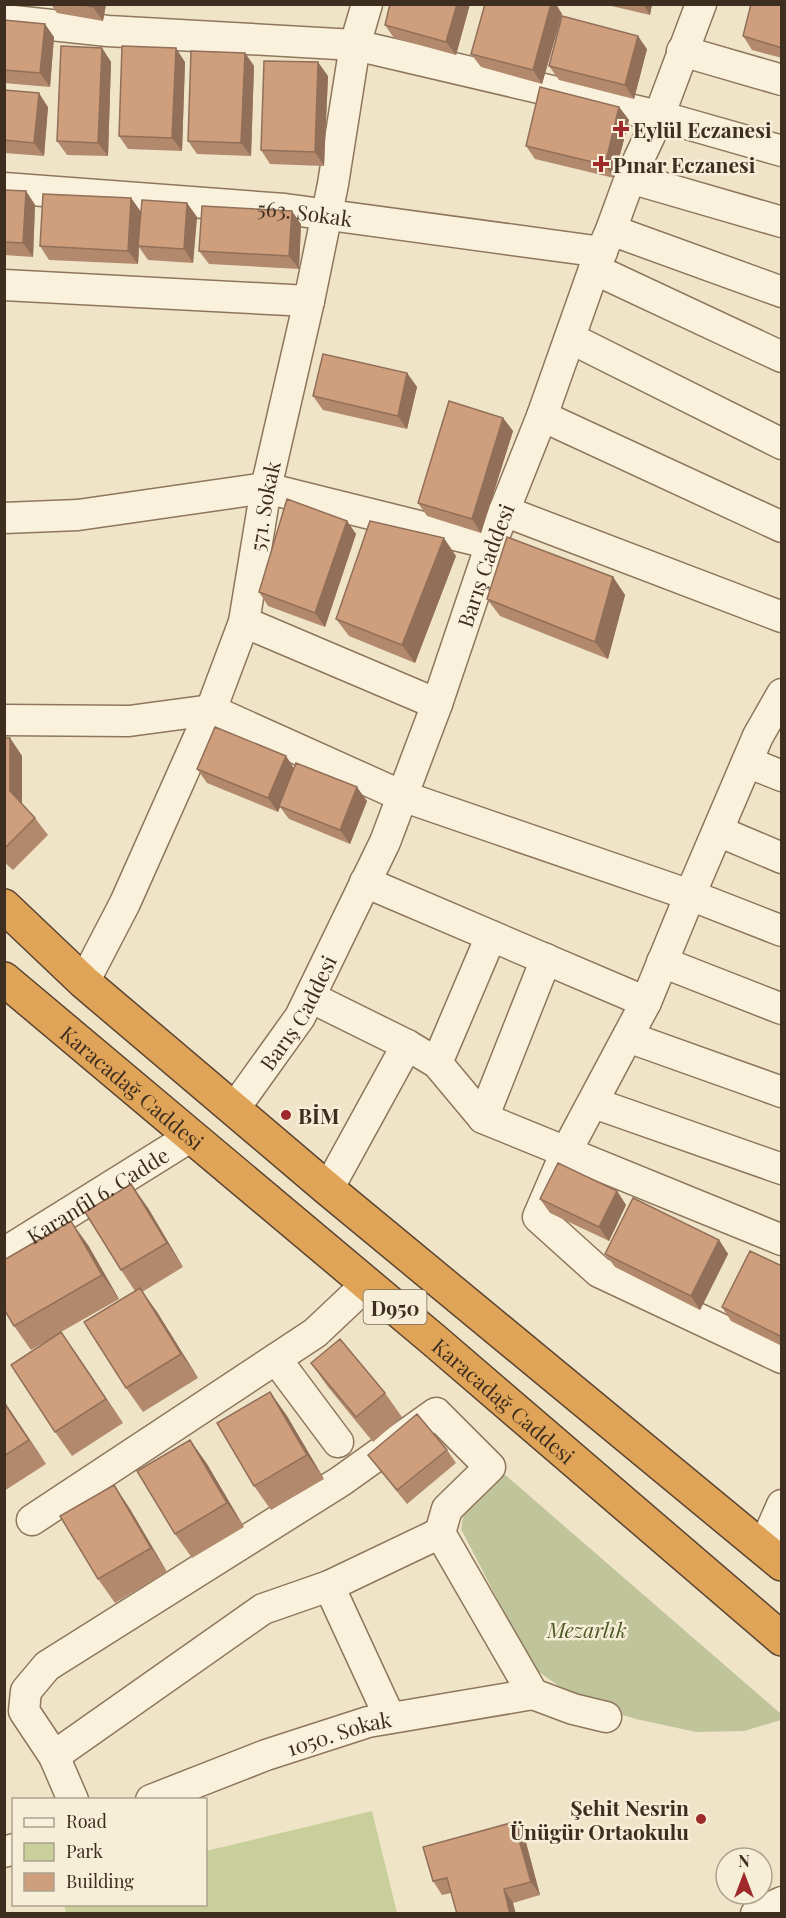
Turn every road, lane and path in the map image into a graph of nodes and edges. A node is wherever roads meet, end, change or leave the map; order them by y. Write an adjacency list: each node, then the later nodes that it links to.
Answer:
1 (367, 4): 5 (street, 571. Sokak)
2 (701, 4): 6 (street, Barış Caddesi)
3 (111, 17): 4 (street); 5 (street)
4 (4, 20)
5 (355, 45): 8 (street); 12 (street, 571. Sokak)
6 (682, 51): 7 (street); 8 (street, Barış Caddesi)
7 (782, 80)
8 (659, 116): 9 (street); 10 (street, Barış Caddesi)
9 (782, 152)
10 (630, 178): 13 (street); 14 (street, Barış Caddesi)
11 (4, 188): 12 (street, 563. Sokak)
12 (327, 213): 14 (street, 563. Sokak); 17 (street, 571. Sokak)
13 (782, 222)
14 (602, 250): 16 (street); 18 (street, Barış Caddesi); 19 (street)
15 (4, 285): 17 (street)
16 (782, 292)
17 (309, 301): 22 (street, 571. Sokak)
18 (570, 338): 20 (street, Barış Caddesi); 21 (street)
19 (782, 357)
20 (542, 416): 23 (street, Barış Caddesi); 25 (street)
21 (782, 444)
22 (266, 488): 24 (street); 26 (street); 28 (street, 571. Sokak)
23 (504, 511): 26 (street, Barış Caddesi); 27 (street)
24 (4, 518)
25 (782, 527)
26 (491, 544): 30 (street, Barış Caddesi)
27 (782, 618)
28 (244, 622): 30 (street); 31 (street, 571. Sokak)
29 (782, 694): 33 (street)
30 (437, 704): 36 (street, Barış Caddesi)
31 (211, 710): 32 (street); 36 (street); 47 (street, 571. Sokak)
32 (4, 720)
33 (774, 726): 34 (street)
34 (747, 762): 35 (street); 37 (street)
35 (782, 776)
36 (402, 796): 39 (street, Barış Caddesi); 40 (street)
37 (718, 831): 38 (street); 40 (street)
38 (782, 858)
39 (365, 882): 43 (street); 48 (street, Barış Caddesi)
40 (690, 895): 42 (street); 45 (street)
41 (4, 906): 47 (highway, D950)
42 (782, 931)
43 (491, 936): 44 (street); 53 (street)
44 (546, 959): 49 (street); 57 (street)
45 (662, 962): 49 (street); 50 (street)
46 (4, 979): 58 (highway, Karacadağ Caddesi / D950)
47 (84, 982): 56 (highway, D950)
48 (310, 997): 52 (street); 56 (street, Barış Caddesi)
49 (646, 1002): 51 (street)
50 (782, 1009)
51 (628, 1037): 54 (street); 55 (street)
52 (407, 1045): 53 (street); 61 (street)
53 (437, 1063): 57 (street)
54 (782, 1092)
55 (594, 1103): 59 (street); 60 (street)
56 (234, 1109): 61 (highway, D950)
57 (483, 1118): 59 (street)
58 (190, 1137): 63 (street, Karanfil 6. Cadde); 64 (highway, Karacadağ Caddesi / D950)
59 (566, 1152): 62 (street); 65 (street)
60 (782, 1168)
61 (328, 1189): 71 (highway, D950)
62 (782, 1240)
63 (4, 1253)
64 (367, 1284): 66 (street); 73 (highway, Karacadağ Caddesi / D950)
65 (782, 1358)
66 (276, 1359): 67 (street); 69 (street)
67 (338, 1442)
68 (782, 1505): 71 (street)
69 (32, 1520)
70 (440, 1533): 72 (street); 74 (street); 77 (street)
71 (772, 1556)
72 (329, 1586): 76 (street); 77 (street)
73 (782, 1639)
74 (533, 1694): 75 (street); 76 (street, 1050. Sokak)
75 (606, 1717)
76 (390, 1718): 79 (street, 1050. Sokak)
77 (54, 1756): 78 (street)
78 (72, 1798)
79 (156, 1798)
80 (782, 1902): 81 (street)
81 (756, 1914)

